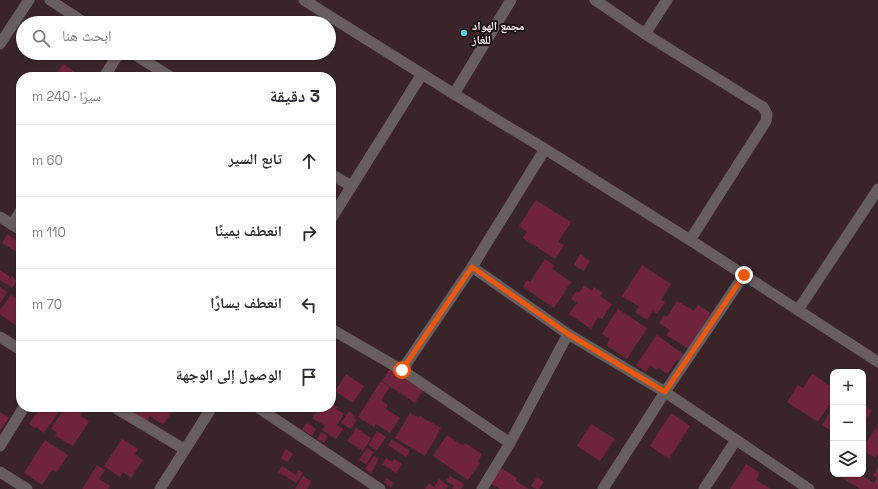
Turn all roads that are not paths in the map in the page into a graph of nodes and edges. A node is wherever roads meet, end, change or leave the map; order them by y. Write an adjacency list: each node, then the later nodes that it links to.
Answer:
1 (29, 0): 7 (street)
2 (50, 0): 8 (street)
3 (304, 0): 9 (street)
4 (511, 0): 19 (street)
5 (595, 0): 12 (street)
6 (667, 0): 12 (street)
7 (18, 16)
8 (74, 16)
9 (330, 16)
10 (16, 20): 13 (street)
11 (336, 20): 18 (street)
12 (645, 34): 27 (street)
13 (0, 44)
14 (115, 60): 16 (street)
15 (143, 60): 17 (street)
16 (107, 72)
17 (163, 72)
18 (422, 74): 19 (street); 22 (street)
19 (454, 94): 20 (street)
20 (545, 149): 27 (street); 28 (street)
21 (336, 177): 22 (street)
22 (352, 186): 24 (street)
23 (878, 189): 30 (street)
24 (336, 211)
25 (0, 217): 26 (street)
26 (16, 227)
27 (690, 240): 29 (street)
28 (472, 267): 32 (street); 36 (street)
29 (744, 275): 30 (street); 37 (street)
30 (798, 310): 35 (street)
31 (336, 333): 36 (street)
32 (568, 334): 37 (street); 43 (street)
33 (0, 337): 34 (street)
34 (16, 347)
35 (878, 362)
36 (402, 370): 43 (street)
37 (665, 392): 42 (street); 48 (street)
38 (21, 412): 44 (street)
39 (122, 412): 45 (street)
40 (209, 412): 45 (street)
41 (264, 412): 50 (street)
42 (736, 440): 52 (street); 53 (street)
43 (510, 443): 51 (street)
44 (0, 446)
45 (184, 449): 47 (street)
46 (0, 472): 49 (street)
47 (165, 487)
48 (606, 488)
49 (27, 489)
50 (380, 489)
51 (482, 489)
52 (704, 489)
53 (809, 489)

